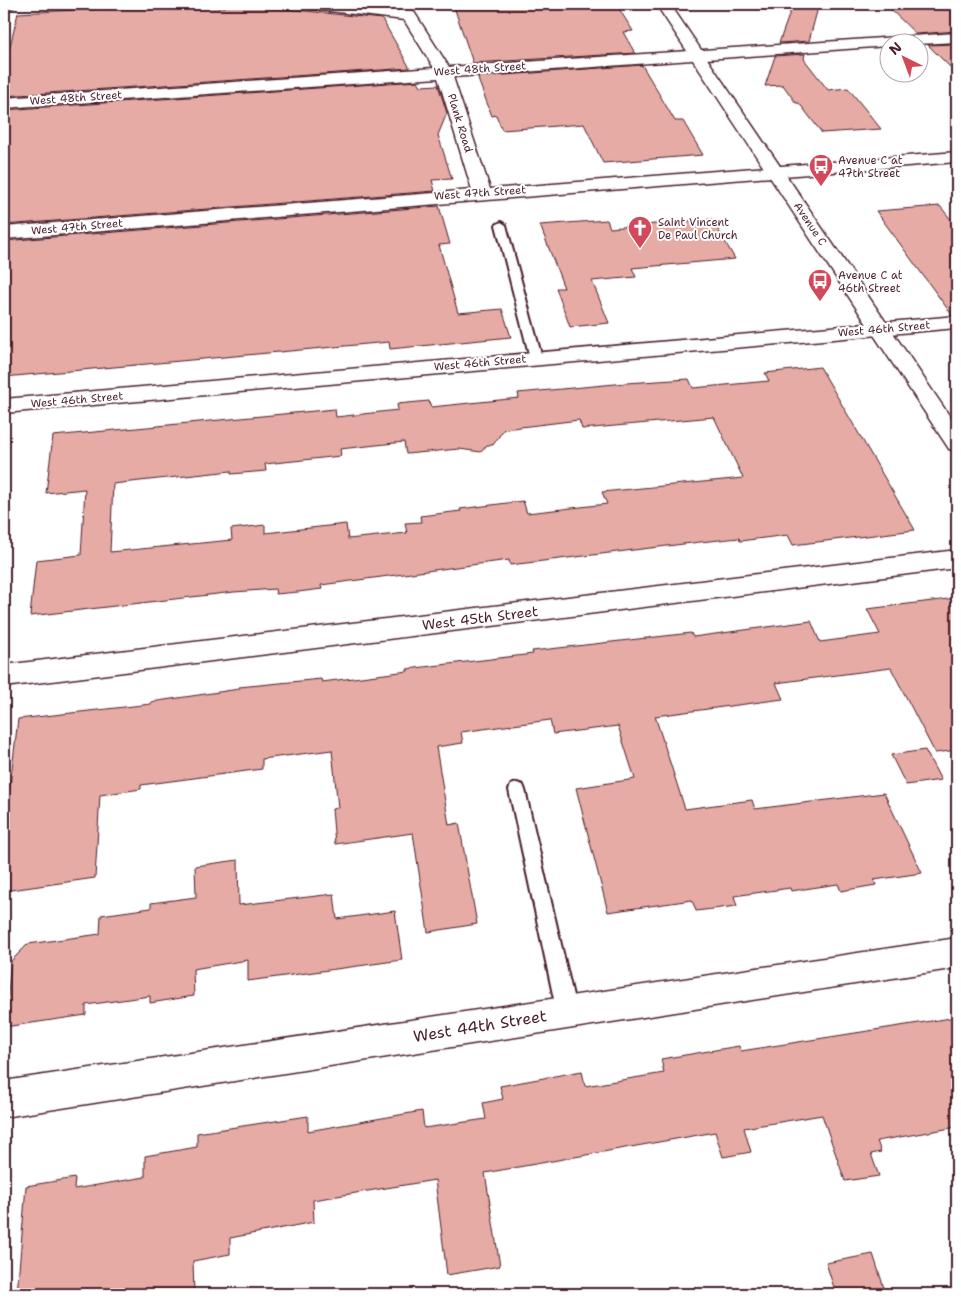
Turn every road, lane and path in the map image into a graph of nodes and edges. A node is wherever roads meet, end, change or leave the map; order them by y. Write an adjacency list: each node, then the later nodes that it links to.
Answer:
1 (4, 4): 2 (street)
2 (8, 4)
3 (304, 4): 5 (street)
4 (663, 4): 7 (street, Avenue C)
5 (407, 10): 8 (street, Plank Road)
6 (957, 36): 7 (street, West 48th Street)
7 (697, 56): 8 (street, West 48th Street); 11 (street, Avenue C)
8 (444, 72): 9 (street, West 48th Street); 12 (street, Plank Road)
9 (4, 103)
10 (957, 156): 11 (street, West 47th Street)
11 (775, 172): 12 (street, West 47th Street); 16 (street, Avenue C)
12 (482, 193): 14 (street, West 47th Street)
13 (501, 225): 17 (lane)
14 (4, 233)
15 (957, 322): 16 (street, West 46th Street)
16 (881, 329): 17 (street, West 46th Street); 19 (street, Avenue C)
17 (536, 358): 18 (street, West 46th Street)
18 (4, 406)
19 (957, 444)
20 (957, 559): 21 (street, West 45th Street)
21 (4, 676)
22 (518, 790): 24 (lane)
23 (957, 953): 24 (street, West 44th Street)
24 (567, 1013): 25 (street, West 44th Street)
25 (4, 1099)

